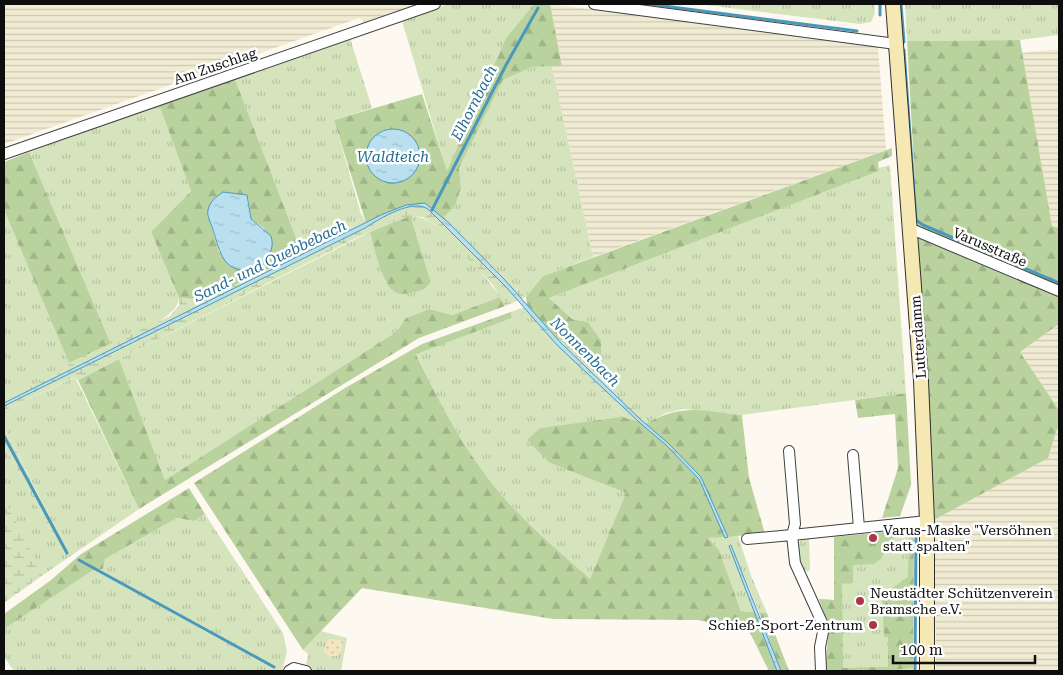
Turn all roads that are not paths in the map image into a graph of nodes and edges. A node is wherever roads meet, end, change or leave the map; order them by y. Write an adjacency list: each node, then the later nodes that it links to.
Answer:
1 (435, 4): 5 (street, Am Zuschlag)
2 (594, 4): 4 (street)
3 (893, 4): 4 (street, Lutterdamm)
4 (896, 44): 6 (street, Lutterdamm)
5 (4, 154)
6 (909, 228): 7 (street, Varusstraße); 10 (street, Lutterdamm)
7 (1059, 291)
8 (789, 451): 12 (street)
9 (853, 455): 11 (street)
10 (927, 521): 11 (street); 17 (street, Lutterdamm)
11 (859, 528): 12 (street)
12 (792, 535): 13 (street); 16 (street)
13 (747, 538)
14 (289, 671): 15 (street)
15 (306, 671)
16 (821, 671)
17 (927, 671)

